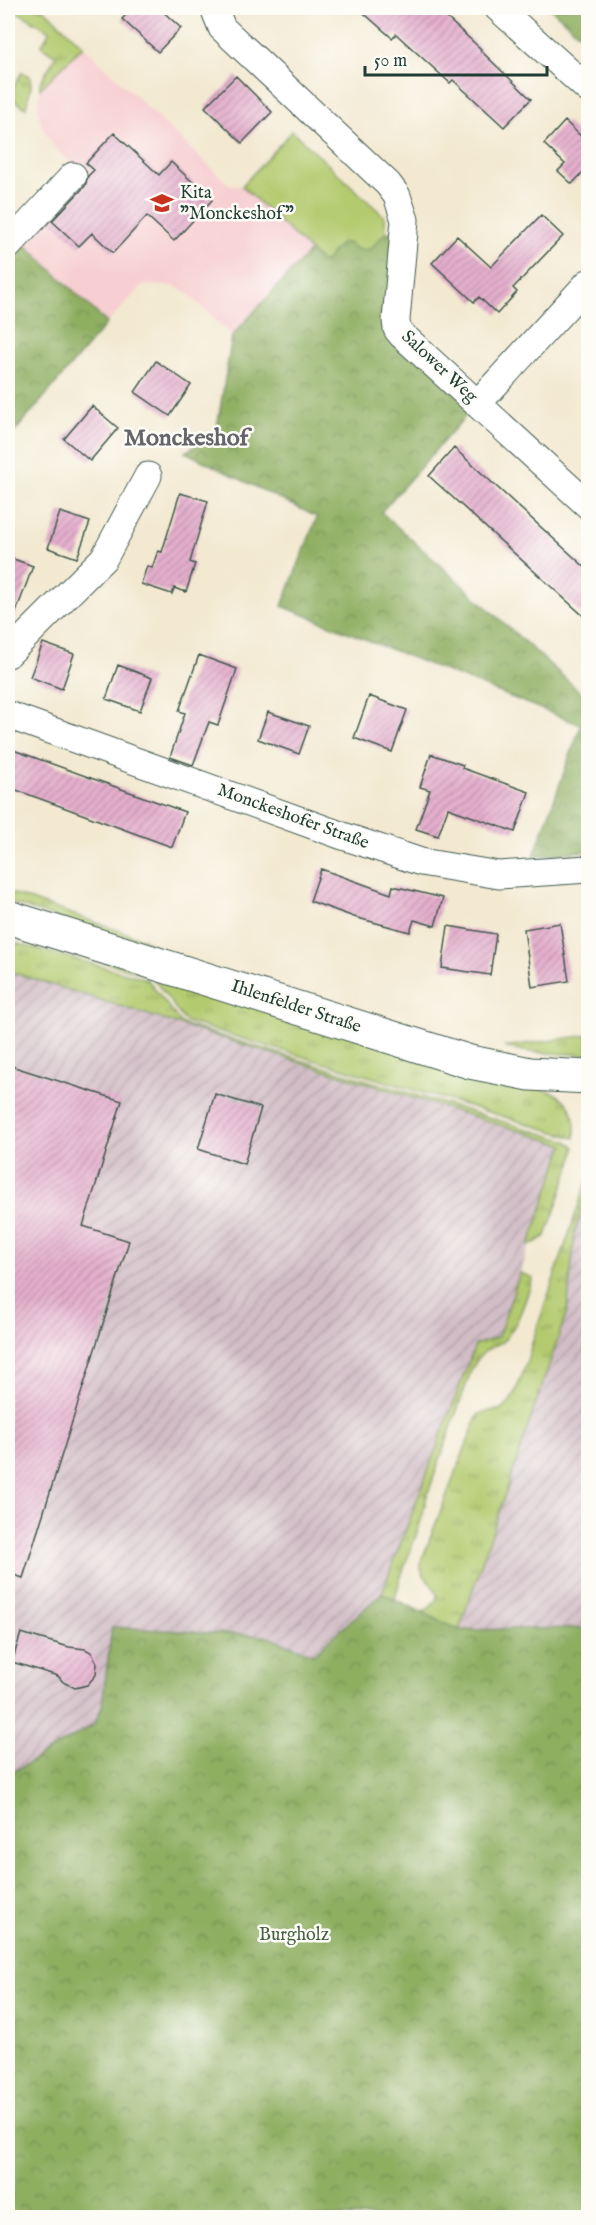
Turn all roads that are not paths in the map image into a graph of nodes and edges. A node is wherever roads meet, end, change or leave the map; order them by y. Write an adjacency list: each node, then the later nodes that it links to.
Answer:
1 (214, 8): 7 (street, Salower Weg)
2 (498, 8): 3 (street)
3 (588, 89)
4 (74, 176): 5 (street)
5 (8, 246)
6 (588, 283): 7 (street)
7 (478, 404): 9 (street, Salower Weg)
8 (148, 476): 10 (street)
9 (588, 504)
10 (8, 654)
11 (8, 715): 12 (street, Monckeshofer Straße)
12 (588, 868)
13 (8, 917): 14 (main road, Ihlenfelder Straße)
14 (588, 1077)

